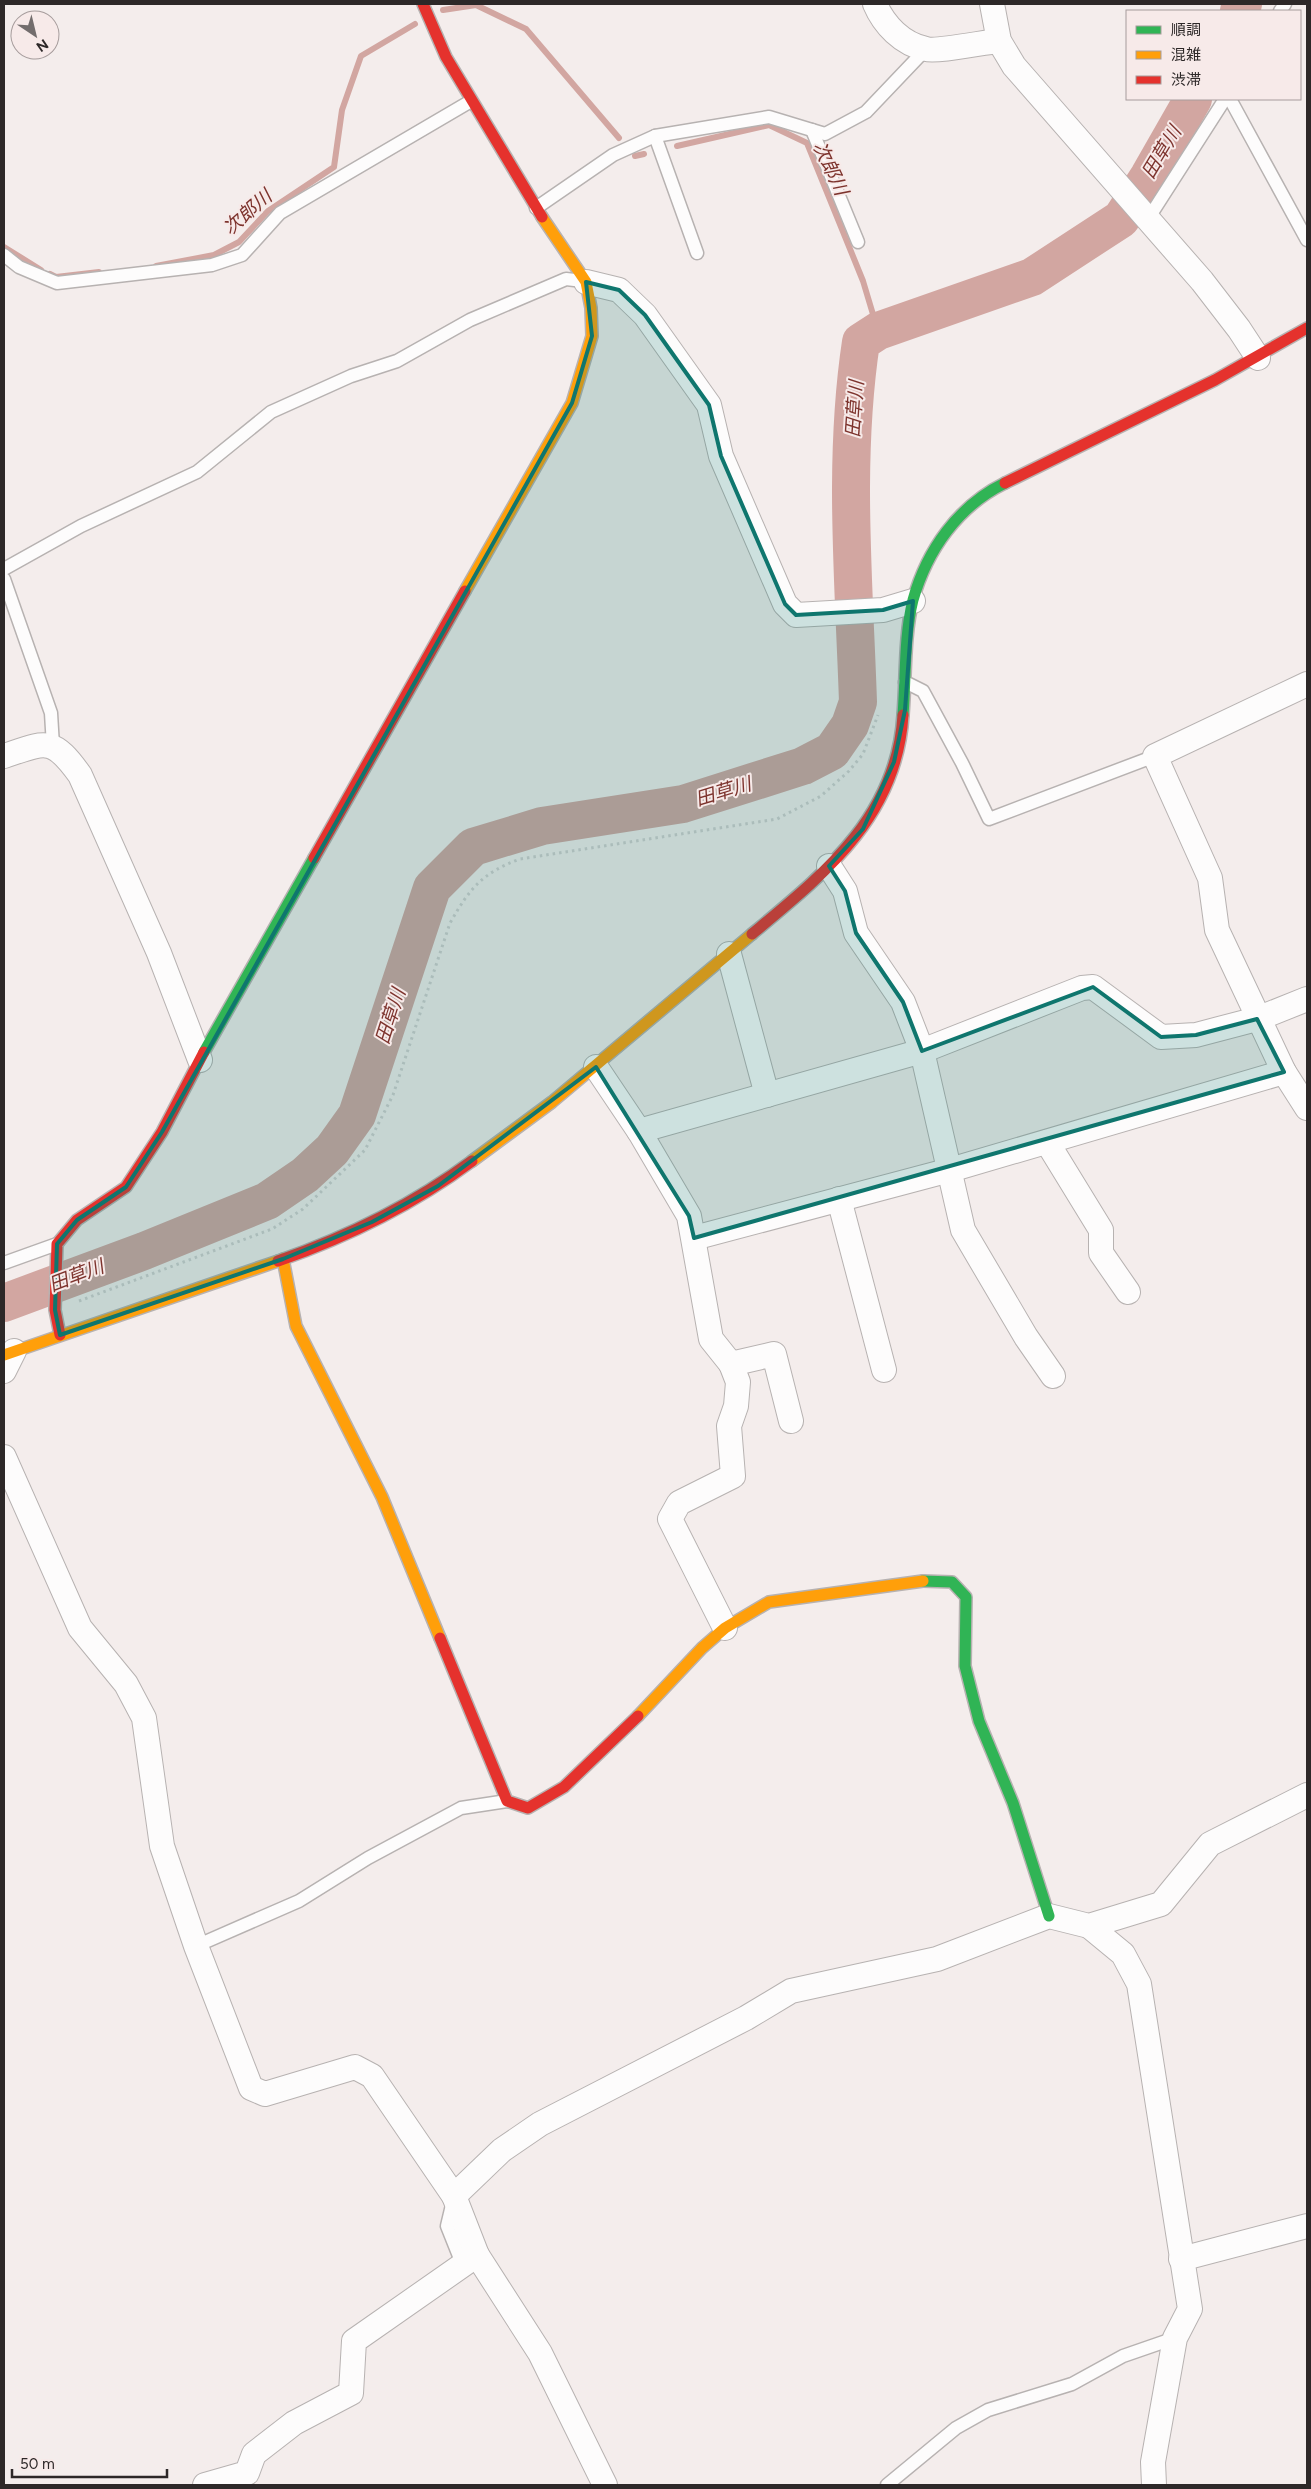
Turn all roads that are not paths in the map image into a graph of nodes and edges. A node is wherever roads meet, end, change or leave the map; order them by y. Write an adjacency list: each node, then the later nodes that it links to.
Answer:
1 (423, 4): 8 (street)
2 (875, 4): 5 (street)
3 (992, 4): 4 (street)
4 (1000, 40): 5 (street); 12 (street)
5 (926, 49): 9 (lane)
6 (1224, 100): 12 (lane)
7 (1231, 100): 13 (lane)
8 (471, 101): 11 (street); 16 (lane)
9 (812, 130): 10 (lane); 14 (lane)
10 (655, 136): 11 (lane); 15 (lane)
11 (536, 208): 17 (street)
12 (1146, 217): 19 (street)
13 (1307, 240)
14 (858, 242)
15 (697, 253)
16 (4, 255)
17 (586, 282): 20 (lane); 22 (street); 33 (street)
18 (1307, 328): 19 (street)
19 (1258, 358): 22 (street)
20 (4, 569)
21 (4, 579): 25 (lane)
22 (913, 601): 23 (street)
23 (905, 682): 27 (lane); 28 (street)
24 (1307, 684): 27 (street)
25 (53, 746): 26 (street); 33 (street)
26 (4, 756)
27 (1155, 756): 31 (street)
28 (829, 866): 29 (street); 32 (street)
29 (729, 954): 34 (street); 36 (street)
30 (1307, 999): 31 (street)
31 (1257, 1019): 32 (street); 35 (street)
32 (922, 1051): 36 (street); 40 (street)
33 (200, 1060): 43 (street)
34 (596, 1066): 38 (street); 44 (street)
35 (1284, 1072): 37 (street); 39 (street)
36 (767, 1095): 38 (street)
37 (1307, 1108)
38 (639, 1131): 42 (street)
39 (1047, 1142): 40 (street); 46 (street)
40 (950, 1170): 41 (street); 51 (street)
41 (839, 1200): 42 (street); 50 (street)
42 (694, 1238): 49 (street)
43 (56, 1244): 45 (lane); 47 (street)
44 (283, 1259): 47 (street); 56 (street)
45 (4, 1263)
46 (1128, 1292)
47 (60, 1335): 48 (street)
48 (7, 1359)
49 (731, 1364): 52 (street); 54 (street)
50 (884, 1370)
51 (1053, 1376)
52 (791, 1421)
53 (4, 1457): 59 (street)
54 (725, 1628): 56 (street); 57 (street)
55 (1307, 1795): 58 (street)
56 (506, 1801): 59 (lane)
57 (1049, 1916): 58 (street); 60 (street)
58 (1089, 1926): 62 (street)
59 (196, 1946): 60 (street)
60 (454, 2196): 63 (street)
61 (1307, 2226): 62 (street)
62 (1181, 2259): 64 (street)
63 (470, 2260): 65 (street); 66 (street)
64 (1175, 2338): 67 (lane); 68 (street)
65 (205, 2485)
66 (605, 2485)
67 (887, 2485)
68 (1154, 2485)

